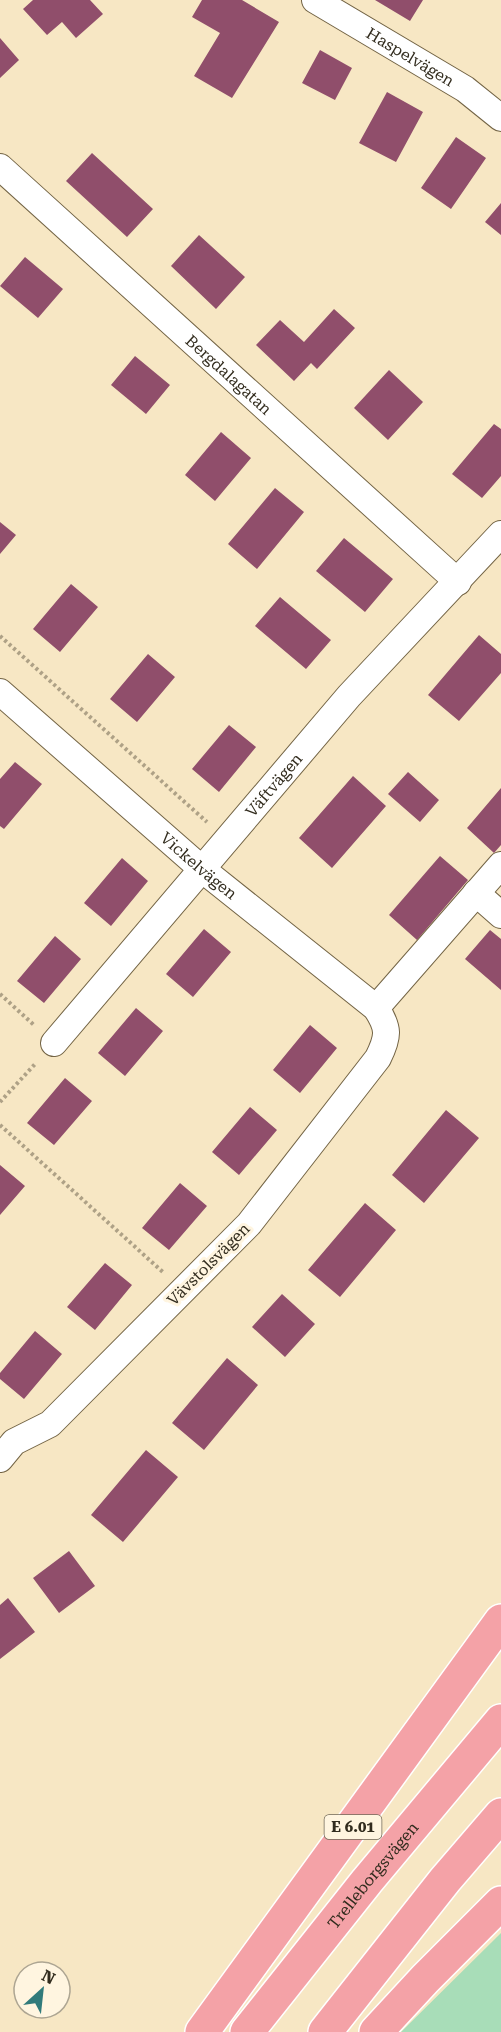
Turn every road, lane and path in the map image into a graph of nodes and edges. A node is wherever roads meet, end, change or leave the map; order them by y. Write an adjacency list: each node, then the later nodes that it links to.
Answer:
1 (315, 0): 2 (street, Haspelvägen)
2 (501, 118)
3 (0, 167): 5 (street, Bergdalagatan)
4 (501, 534): 5 (street, Väftvägen)
5 (458, 582): 8 (street, Väftvägen)
6 (0, 636): 8 (path)
7 (3, 701): 10 (street, Vickelvägen)
8 (228, 840): 10 (street, Väftvägen)
9 (501, 865): 11 (street)
10 (203, 870): 14 (street, Vickelvägen); 16 (street, Väftvägen)
11 (476, 893): 12 (street); 14 (street)
12 (501, 915)
13 (0, 994): 16 (path)
14 (376, 1008): 15 (street, Vickelvägen)
15 (387, 1041): 19 (street, Vävstolsvägen)
16 (54, 1042): 17 (path)
17 (0, 1102)
18 (0, 1125): 19 (path)
19 (182, 1289): 20 (street, Vävstolsvägen)
20 (5, 1444)
21 (501, 1621): 25 (highway, E 6.01)
22 (501, 1721): 26 (highway, Trelleborgsvägen)
23 (501, 1815): 27 (highway)
24 (501, 1903): 28 (highway)
25 (202, 2032)
26 (247, 2032)
27 (325, 2032)
28 (376, 2032)

